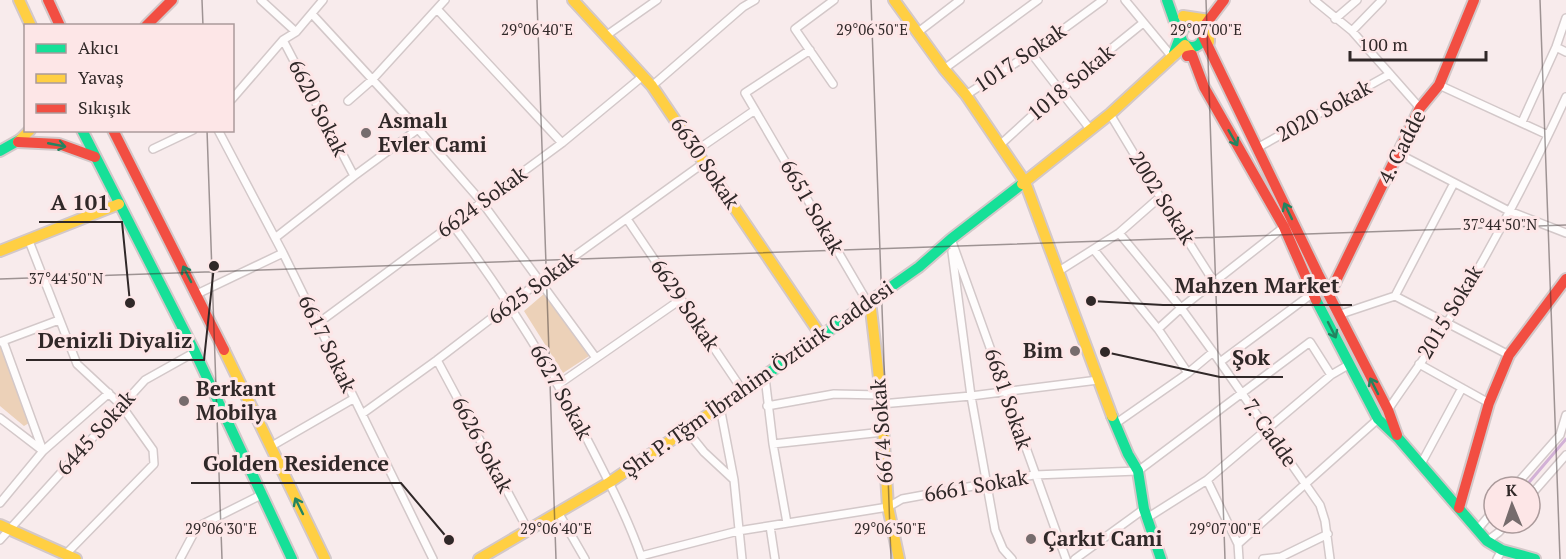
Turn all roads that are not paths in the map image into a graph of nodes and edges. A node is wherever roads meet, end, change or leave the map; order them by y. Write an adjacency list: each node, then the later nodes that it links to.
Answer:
1 (19, 0): 31 (street)
2 (48, 0): 32 (street)
3 (261, 0): 35 (street)
4 (323, 0): 25 (street)
5 (445, 0): 24 (street)
6 (573, 0): 38 (street, 6630 Sokak)
7 (657, 0): 38 (street)
8 (738, 0): 23 (street)
9 (755, 0): 23 (street)
10 (834, 0): 42 (street)
11 (894, 0): 36 (street)
12 (960, 0): 36 (street)
13 (1038, 0): 46 (street)
14 (1103, 0): 44 (street, 1017 Sokak)
15 (1125, 0): 30 (street)
16 (1168, 0): 26 (street); 40 (street)
17 (1224, 0): 29 (street)
18 (1314, 0): 28 (street)
19 (1358, 0): 28 (street)
20 (1382, 0): 34 (street)
21 (1474, 0): 51 (street, 4. Cadde)
22 (166, 2): 33 (street)
23 (743, 8): 52 (street)
24 (437, 9): 49 (street); 71 (street)
25 (312, 14): 35 (street); 49 (street)
26 (1183, 16): 29 (street); 37 (street)
27 (1566, 18): 41 (street)
28 (1335, 19): 34 (street)
29 (1209, 20): 37 (street); 37 (street)
30 (1143, 23): 45 (street); 53 (street, 1018 Sokak)
31 (30, 24)
32 (59, 24)
33 (148, 24)
34 (1352, 30): 47 (street)
35 (296, 33): 39 (street)
36 (917, 33): 46 (street)
37 (1202, 34): 40 (street); 40 (street); 73 (street)
38 (607, 35): 48 (street, 6630 Sokak)
39 (283, 40): 55 (street); 80 (street, 6620 Sokak)
40 (1186, 46): 45 (street); 45 (street); 89 (street, one-way to 89)
41 (1556, 47): 43 (street); 61 (street)
42 (810, 50): 50 (street); 59 (street, 6651 Sokak)
43 (1566, 52)
44 (1031, 53): 53 (street); 54 (street, 1017 Sokak)
45 (1173, 58): 60 (street, Şht P. Tğm İbrahim Öztürk Caddesi)
46 (944, 69): 54 (street)
47 (1390, 74): 58 (street); 73 (street, 2020 Sokak)
48 (643, 76): 52 (street, 6630 Sokak); 71 (street, 6624 Sokak)
49 (372, 80): 57 (street); 62 (street)
50 (833, 84)
51 (1439, 85): 58 (street, 4. Cadde); 61 (street)
52 (652, 86): 75 (street, 6630 Sokak)
53 (1059, 91): 63 (street); 72 (street, 1018 Sokak)
54 (966, 95): 72 (street)
55 (234, 97)
56 (1566, 97): 69 (street, 2015 Sokak)
57 (348, 101)
58 (1420, 108): 77 (street, 4. Cadde)
59 (755, 110): 75 (street); 107 (street, 6651 Sokak)
60 (1110, 114): 63 (street, Şht P. Tğm İbrahim Öztürk Caddesi); 83 (street, 2002 Sokak)
61 (1522, 122): 69 (street)
62 (418, 129): 80 (street); 84 (street)
63 (1090, 129): 81 (street, Şht P. Tğm İbrahim Öztürk Caddesi)
64 (30, 132): 70 (street)
65 (83, 132): 78 (street)
66 (114, 132): 103 (street, one-way to 66)
67 (189, 132): 74 (street)
68 (219, 132): 92 (street, 6617 Sokak)
69 (1548, 135): 86 (street, 2015 Sokak)
70 (18, 142): 76 (street); 78 (street, one-way to 78)
71 (562, 143): 84 (street, 6624 Sokak)
72 (1001, 144): 81 (street)
73 (1257, 148): 104 (street, one-way to 73)
74 (153, 149)
75 (697, 150): 79 (street, 6630 Sokak)
76 (0, 151)
77 (1398, 153): 82 (street); 104 (street, 4. Cadde)
78 (95, 157): 85 (street)
79 (705, 162): 87 (street, 6625 Sokak); 115 (street, 6630 Sokak)
80 (354, 176): 92 (street)
81 (1025, 182): 93 (street, Şht P. Tğm İbrahim Öztürk Caddesi); 98 (street)
82 (1454, 183): 86 (street); 105 (street)
83 (1160, 197): 90 (street); 101 (street, 2002 Sokak)
84 (481, 201): 88 (street, 6624 Sokak); 100 (street)
85 (119, 204): 94 (street); 118 (street)
86 (1509, 211): 91 (street); 113 (street, 2015 Sokak)
87 (627, 219): 100 (street, 6625 Sokak); 106 (street, 6629 Sokak)
88 (452, 224): 108 (street, 6627 Sokak); 112 (street, 6624 Sokak)
89 (1284, 227): 101 (street); 102 (street)
90 (1119, 232): 95 (street); 109 (street, 7. Cadde)
91 (1566, 233)
92 (275, 238): 97 (street, 6617 Sokak)
93 (951, 239): 107 (street, Şht P. Tğm İbrahim Öztürk Caddesi); 132 (street, 6681 Sokak); 135 (street)
94 (29, 241): 96 (street); 111 (street)
95 (1094, 250): 98 (street); 114 (street)
96 (0, 251)
97 (283, 253): 103 (street); 112 (street, 6617 Sokak)
98 (1059, 271): 128 (street)
99 (1566, 279): 119 (street)
100 (540, 281): 108 (street, 6625 Sokak); 120 (street)
101 (1214, 282): 109 (street)
102 (1313, 293): 122 (street); 123 (street, one-way to 123)
103 (197, 294): 153 (street)
104 (1329, 295): 110 (street)
105 (1395, 296): 110 (street); 113 (street)
106 (680, 300): 120 (street); 131 (street, 6629 Sokak)
107 (869, 302): 115 (street, Şht P. Tğm İbrahim Öztürk Caddesi); 137 (street, 6674 Sokak)
108 (510, 305): 121 (street, 6625 Sokak); 129 (street, 6627 Sokak)
109 (1181, 308): 114 (street); 117 (street, 7. Cadde)
110 (1338, 315): 142 (street, one-way to 110)
111 (59, 320): 116 (street); 133 (street)
112 (317, 324): 136 (street, 6617 Sokak)
113 (1446, 324): 119 (street); 124 (street, 2015 Sokak)
114 (1158, 329): 125 (street)
115 (822, 337): 127 (street, Şht P. Tğm İbrahim Öztürk Caddesi)
116 (2, 341): 154 (street)
117 (1213, 351): 122 (street, 7. Cadde); 125 (street)
118 (195, 352): 139 (street, 6445 Sokak); 166 (street)
119 (1509, 355): 138 (street)
120 (596, 358): 129 (street)
121 (437, 360): 143 (street, 6625 Sokak); 176 (street, 6626 Sokak)
122 (1220, 362): 134 (street, 7. Cadde)
123 (1350, 364): 126 (street); 146 (street)
124 (1419, 364): 130 (street); 142 (street, 2015 Sokak)
125 (1188, 373): 147 (street)
126 (1331, 375): 134 (street); 148 (street)
127 (765, 377): 131 (street, Şht P. Tğm İbrahim Öztürk Caddesi); 140 (street)
128 (1098, 380): 132 (street); 147 (street)
129 (559, 384): 162 (street, 6627 Sokak)
130 (1462, 388): 138 (street); 156 (street)
131 (743, 391): 141 (street, Şht P. Tğm İbrahim Öztürk Caddesi)
132 (1006, 392): 135 (street); 158 (street, 6681 Sokak)
133 (109, 393): 139 (street); 154 (street)
134 (1242, 393): 148 (street, 7. Cadde); 157 (street)
135 (971, 396): 137 (street); 163 (street)
136 (353, 399): 143 (street, 6617 Sokak); 153 (street)
137 (881, 399): 140 (street); 150 (street, 6674 Sokak)
138 (1489, 403): 169 (street)
139 (121, 405): 175 (street, 6445 Sokak); 185 (street)
140 (767, 406): 152 (street)
141 (720, 407): 149 (street, Şht P. Tğm İbrahim Öztürk Caddesi); 160 (street)
142 (1388, 410): 151 (street)
143 (362, 414): 190 (street, 6617 Sokak)
144 (1566, 415): 159 (street)
145 (0, 418): 154 (street)
146 (1378, 419): 151 (street); 165 (street)
147 (1115, 424): 157 (street)
148 (1269, 429): 161 (street); 165 (street, 7. Cadde)
149 (687, 431): 160 (street); 162 (street, Şht P. Tğm İbrahim Öztürk Caddesi)
150 (883, 432): 152 (street); 168 (street, 6674 Sokak)
151 (1399, 439): 156 (street)
152 (773, 444): 172 (street)
153 (270, 447): 189 (street, one-way to 153)
154 (44, 451): 167 (street)
155 (1566, 455): 164 (street)
156 (1421, 464): 169 (street)
157 (1138, 471): 158 (street, 6661 Sokak); 171 (street)
158 (1034, 475): 163 (street, 6661 Sokak); 197 (street, 6681 Sokak)
159 (1525, 475)
160 (734, 480): 178 (street)
161 (1207, 480): 171 (street); 183 (street)
162 (610, 482): 170 (street, Şht P. Tğm İbrahim Öztürk Caddesi); 186 (street, 6627 Sokak)
163 (987, 482): 168 (street, 6661 Sokak); 196 (street)
164 (1542, 482)
165 (1305, 485): 179 (street, 7. Cadde); 183 (street)
166 (263, 494): 187 (street); 188 (street)
167 (0, 503)
168 (888, 507): 172 (street, 6661 Sokak); 195 (street, 6674 Sokak)
169 (1459, 508): 177 (street)
170 (558, 512): 176 (street, Şht P. Tğm İbrahim Öztürk Caddesi); 192 (street)
171 (1145, 513): 198 (street); 199 (street)
172 (787, 523): 174 (street, 6661 Sokak)
173 (1482, 524): 177 (street)
174 (770, 525): 178 (street, 6661 Sokak); 194 (street)
175 (5, 527): 181 (street, 6445 Sokak); 185 (street)
176 (528, 530): 191 (street, Şht P. Tğm İbrahim Öztürk Caddesi)
177 (1477, 530): 182 (street)
178 (738, 531): 186 (street, 6661 Sokak); 193 (street)
179 (1328, 534): 201 (street); 202 (street, 7. Cadde)
180 (1496, 535): 182 (street)
181 (0, 540)
182 (1487, 541): 184 (street)
183 (1238, 544): 200 (street)
184 (1499, 554): 203 (street)
185 (71, 557)
186 (641, 558)
187 (180, 559)
188 (292, 559)
189 (325, 559)
190 (433, 559)
191 (479, 559)
192 (585, 559)
193 (742, 559)
194 (775, 559)
195 (899, 559)
196 (1012, 559)
197 (1066, 559)
198 (1075, 559)
199 (1161, 559)
200 (1239, 559)
201 (1263, 559)
202 (1330, 559)
203 (1535, 559)

